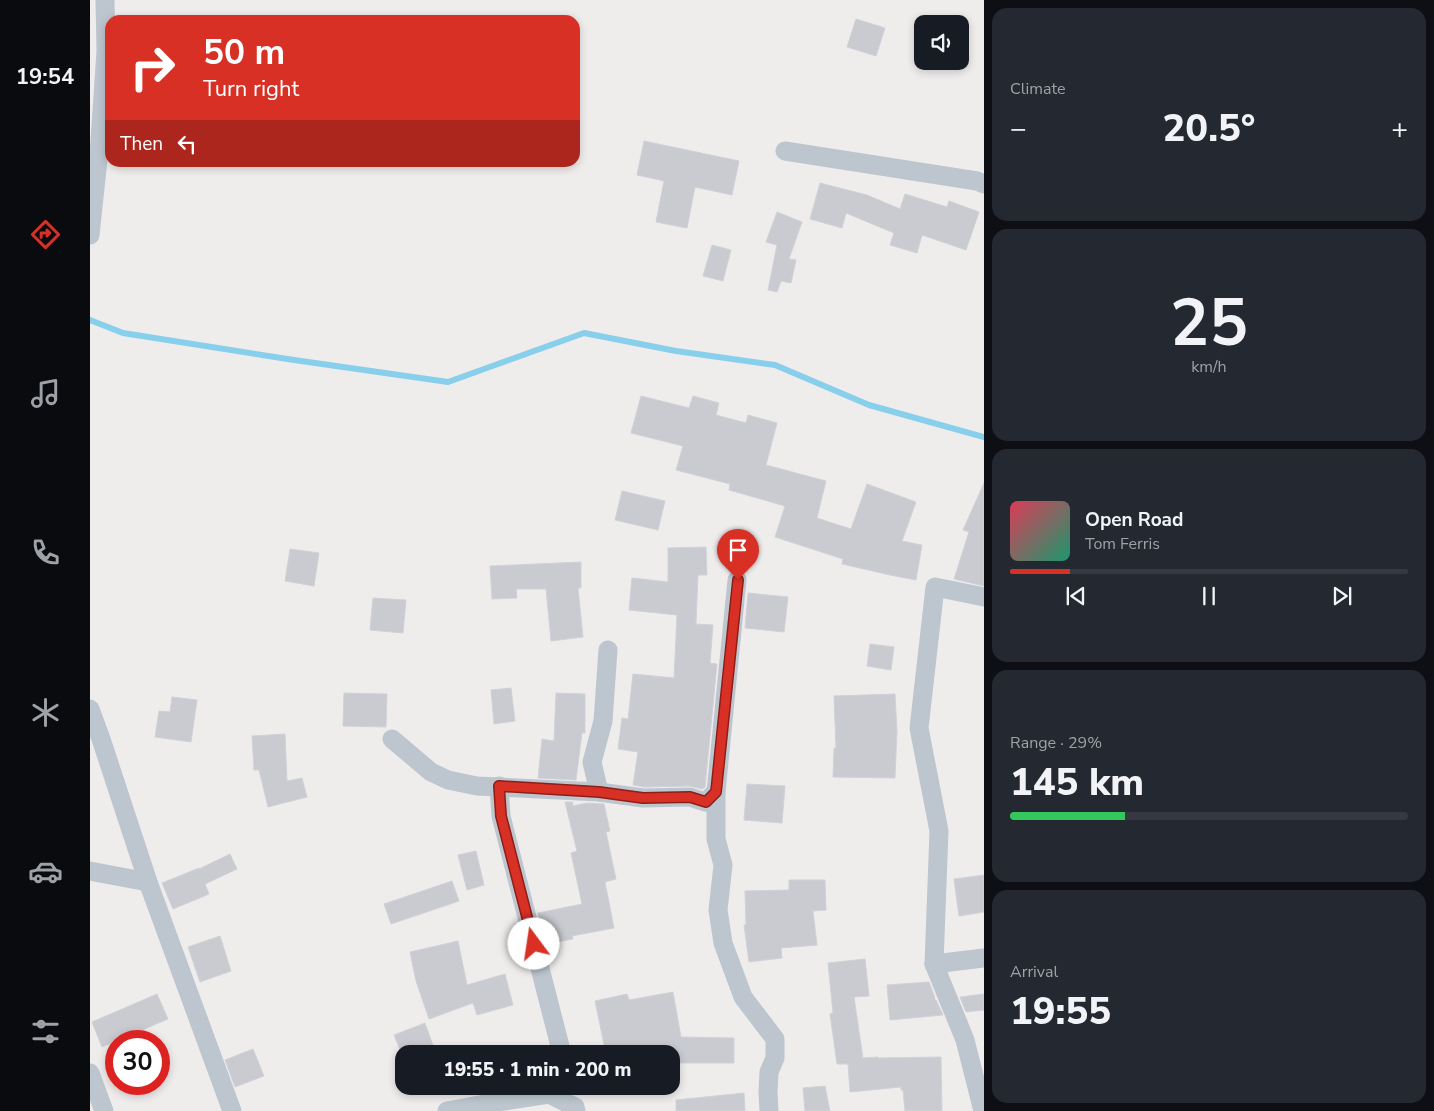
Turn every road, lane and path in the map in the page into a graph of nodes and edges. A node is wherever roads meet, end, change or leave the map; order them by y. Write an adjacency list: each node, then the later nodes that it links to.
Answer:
1 (105, 0): 2 (street)
2 (105, 15)
3 (105, 66): 6 (street)
4 (785, 151): 5 (street)
5 (984, 184)
6 (90, 228): 7 (street)
7 (90, 235)
8 (738, 580): 15 (street)
9 (984, 597): 19 (street)
10 (608, 650): 14 (street)
11 (90, 709): 17 (street)
12 (392, 739): 13 (street)
13 (499, 786): 14 (street); 20 (street)
14 (599, 792): 15 (street)
15 (716, 792): 27 (street)
16 (90, 871): 17 (street)
17 (148, 882): 25 (street)
18 (984, 958): 19 (street)
19 (934, 964): 28 (street)
20 (560, 1045)
21 (90, 1073): 24 (street)
22 (572, 1095): 23 (street)
23 (576, 1109): 26 (street)
24 (104, 1111)
25 (232, 1111)
26 (447, 1111)
27 (769, 1111)
28 (983, 1111)

